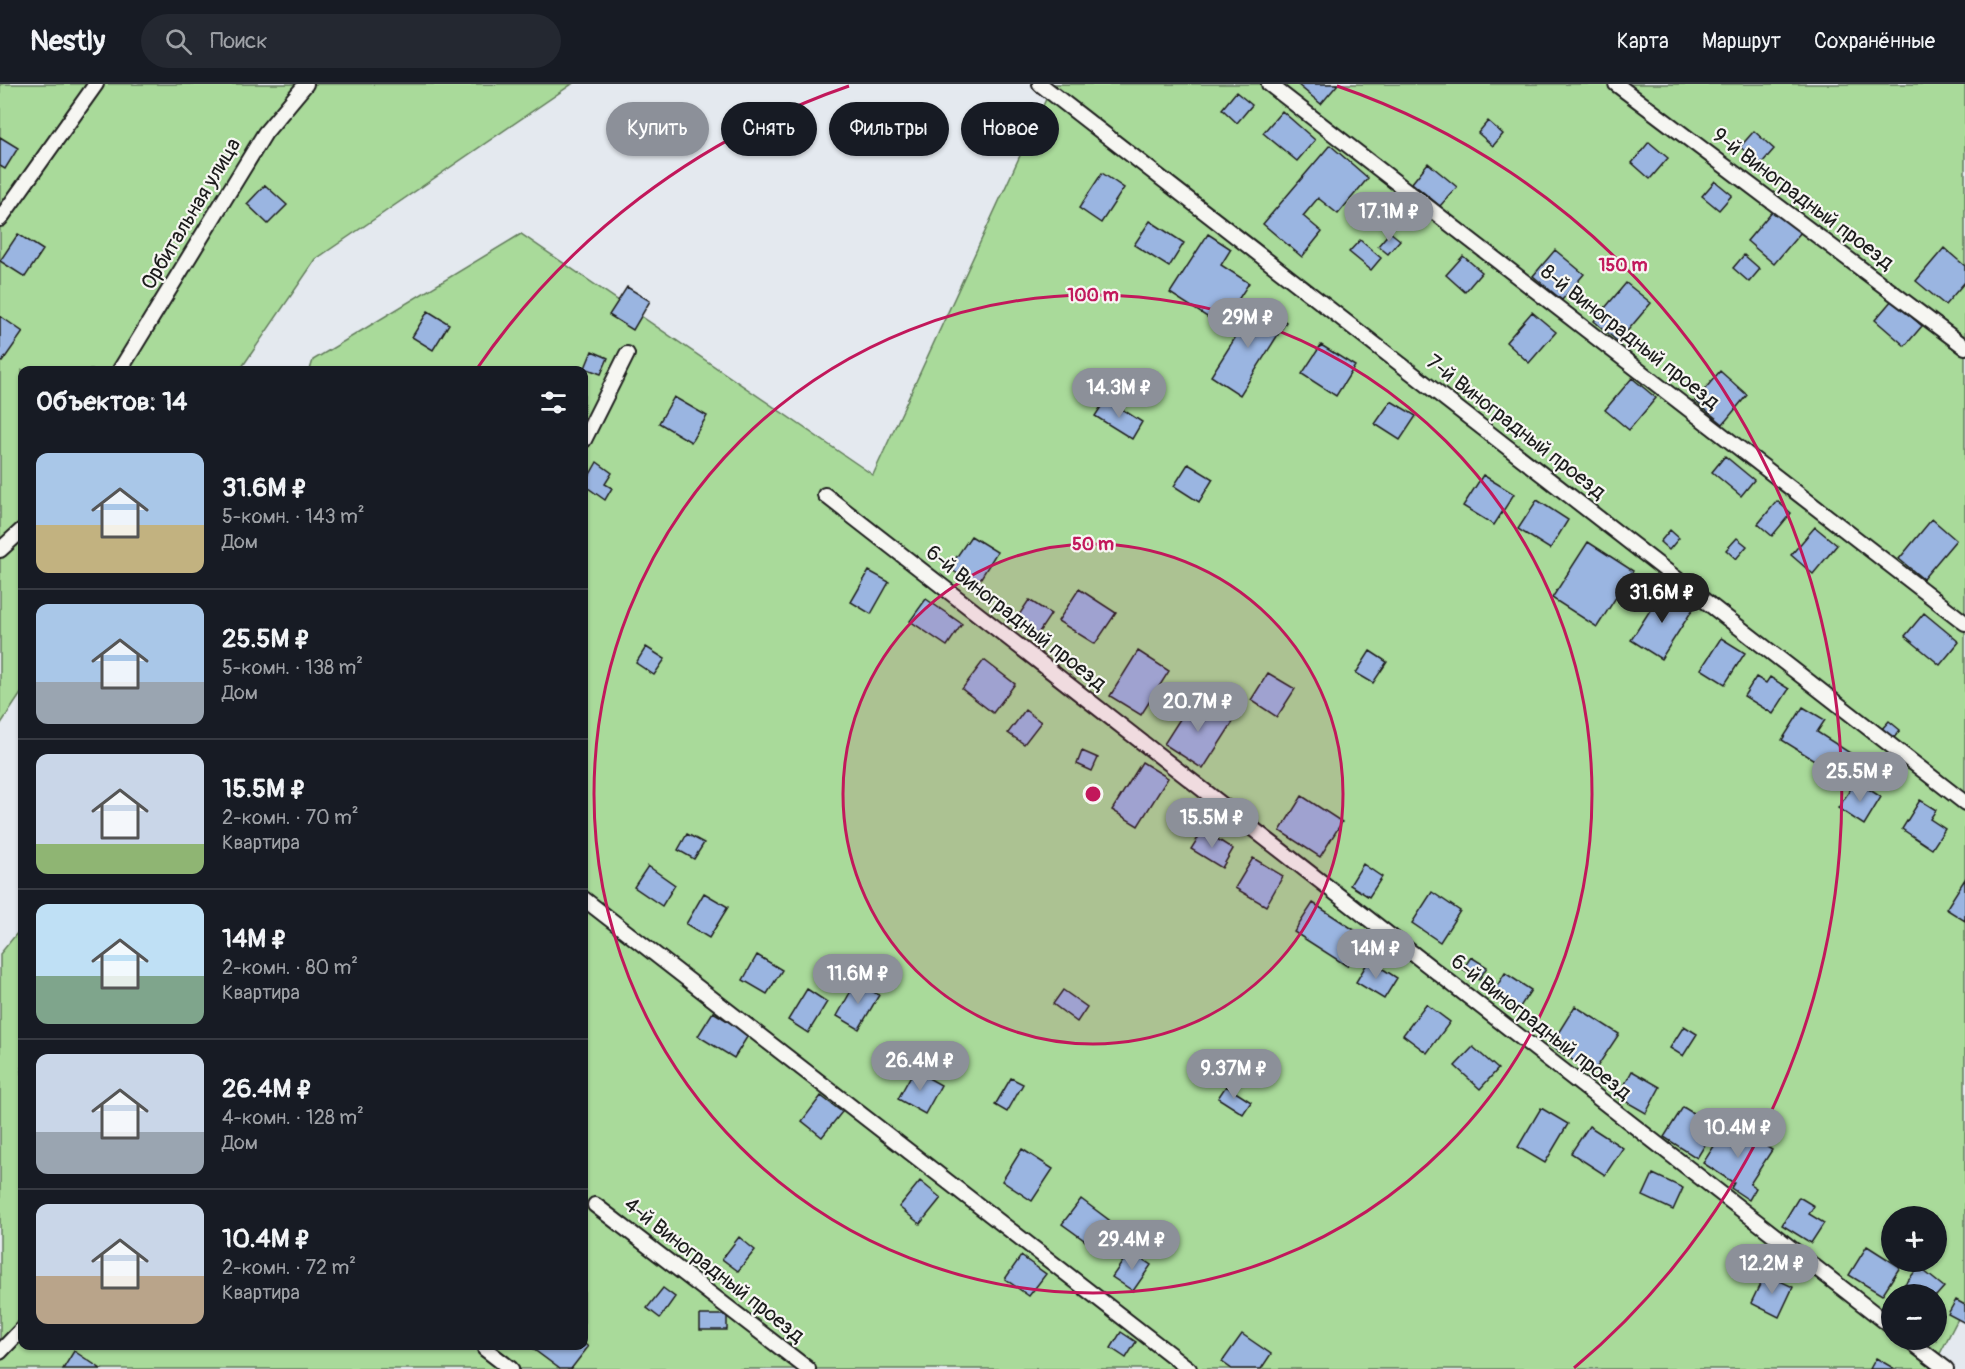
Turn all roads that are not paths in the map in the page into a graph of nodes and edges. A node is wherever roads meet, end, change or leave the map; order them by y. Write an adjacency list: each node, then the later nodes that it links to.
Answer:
1 (96, 84): 6 (lane)
2 (306, 84): 9 (lane, Орбитальная улица)
3 (1040, 84): 15 (lane, 7-й Виноградный проезд)
4 (1269, 84): 14 (lane, 8-й Виноградный проезд)
5 (1616, 84): 7 (lane, 9-й Виноградный проезд)
6 (0, 219)
7 (1965, 347)
8 (627, 354): 10 (lane)
9 (122, 366)
10 (588, 432)
11 (825, 495): 18 (lane, 6-й Виноградный проезд)
12 (18, 534): 13 (lane)
13 (0, 550)
14 (1965, 623)
15 (1965, 803)
16 (588, 902): 25 (lane)
17 (595, 1205): 24 (lane, 4-й Виноградный проезд)
18 (1881, 1318)
19 (18, 1333): 22 (lane)
20 (485, 1350): 23 (lane)
21 (1921, 1350): 26 (lane)
22 (0, 1352)
23 (510, 1369)
24 (808, 1369)
25 (1189, 1369)
26 (1946, 1369)

